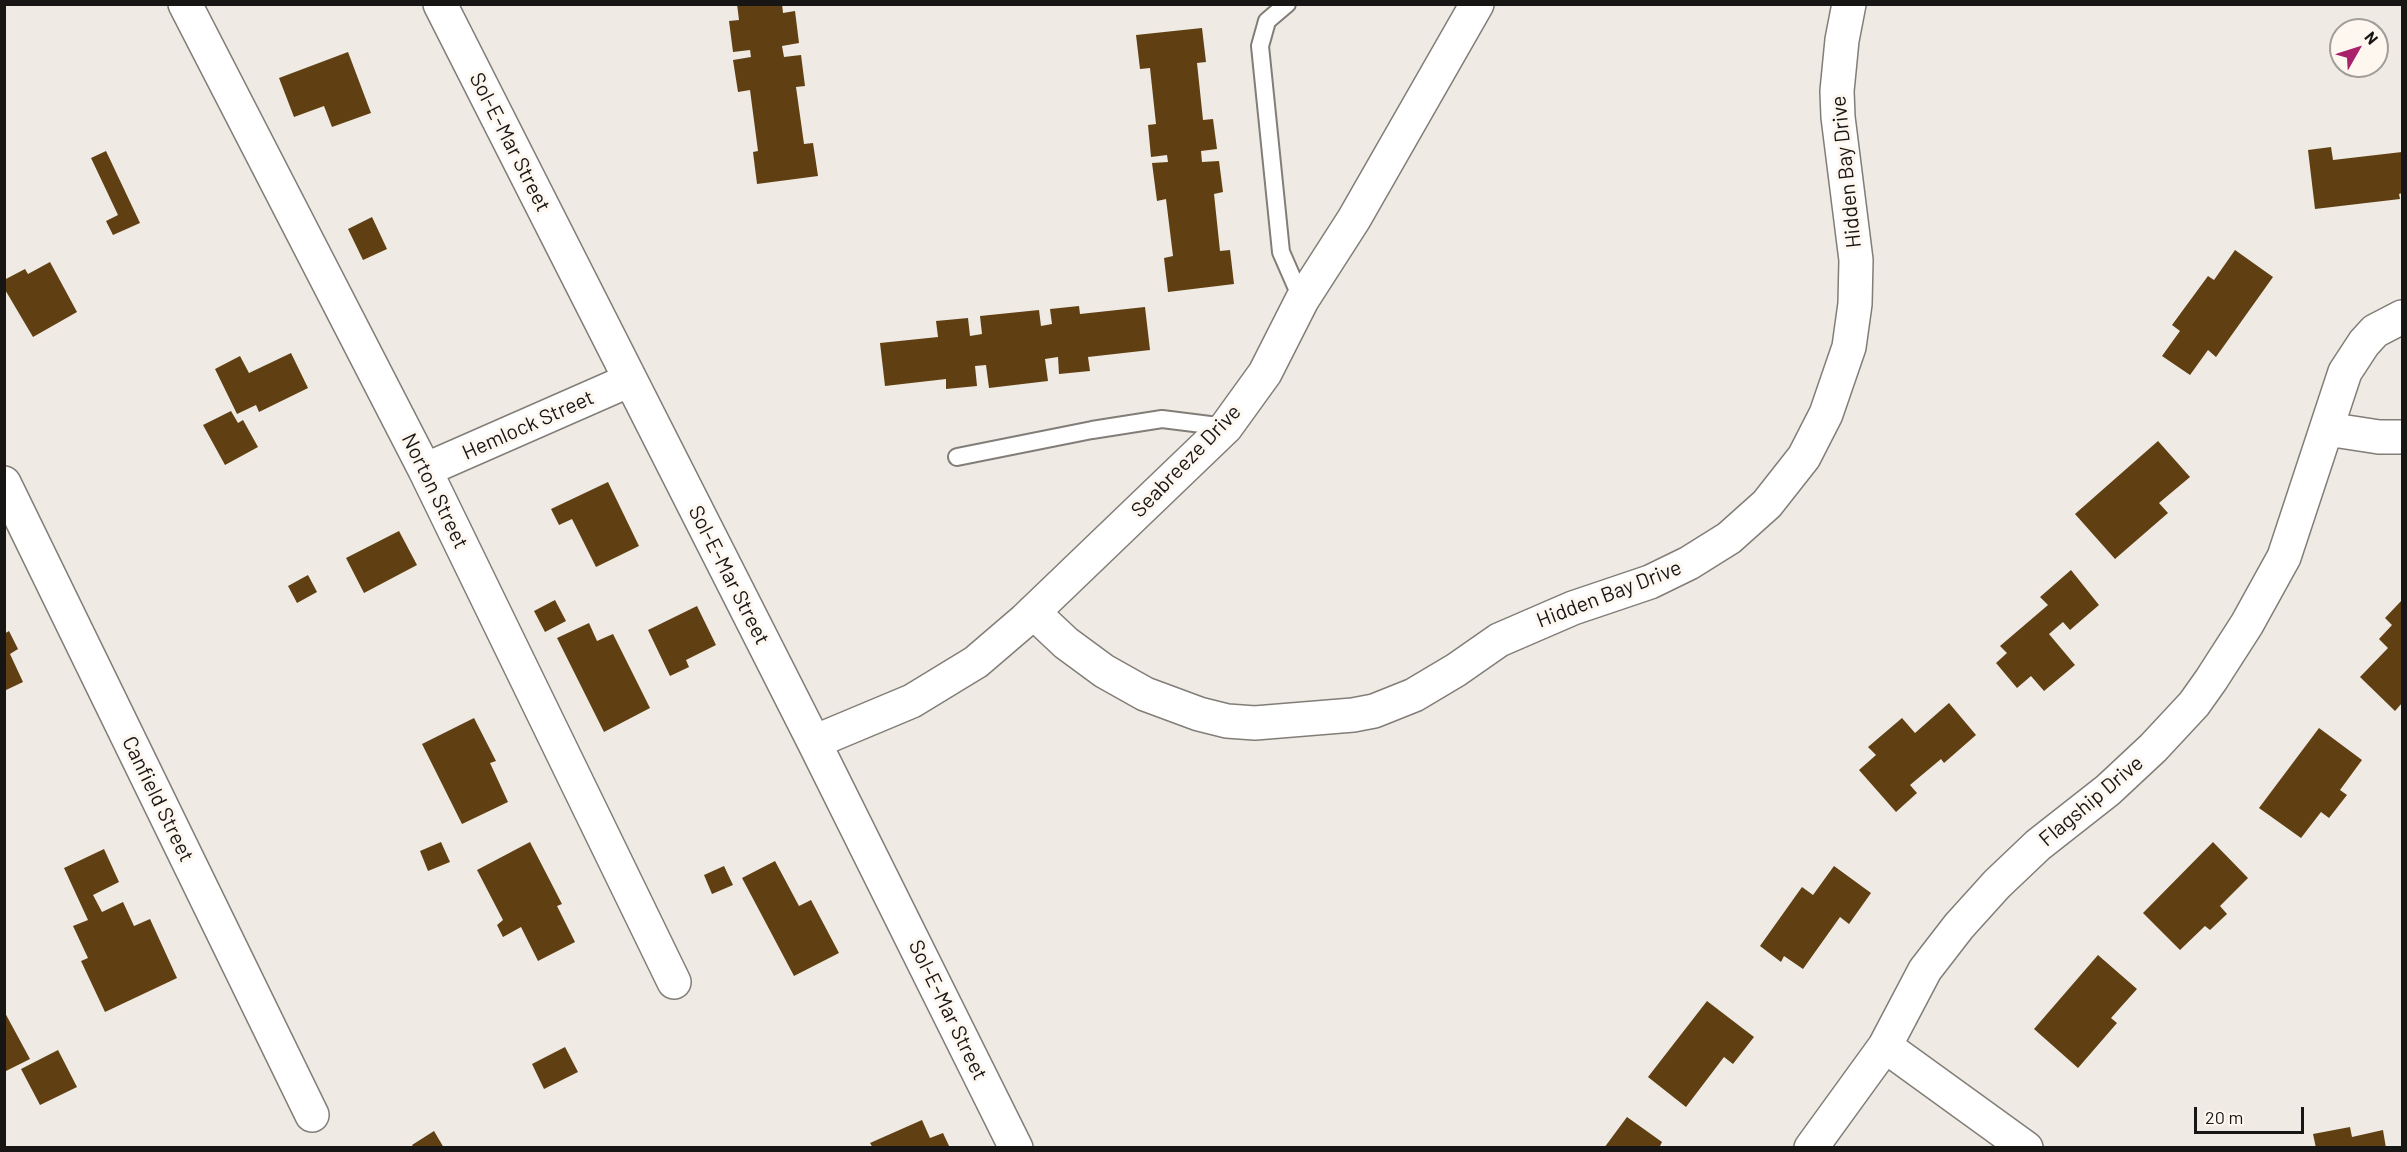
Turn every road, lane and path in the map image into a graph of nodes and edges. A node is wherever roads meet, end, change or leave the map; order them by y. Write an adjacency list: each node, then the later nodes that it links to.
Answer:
1 (185, 4): 13 (street, Norton Street)
2 (440, 4): 8 (street, Sol-E-Mar Street)
3 (1287, 4): 6 (lane)
4 (1477, 4): 6 (street, Seabreeze Drive)
5 (1849, 4): 15 (street, Hidden Bay Drive)
6 (1302, 300): 9 (street, Seabreeze Drive)
7 (2403, 318): 10 (street, Flagship Drive)
8 (630, 380): 13 (street, Hemlock Street); 16 (street, Sol-E-Mar Street)
9 (1226, 427): 12 (lane); 15 (street, Seabreeze Drive)
10 (2327, 429): 11 (street); 18 (street, Flagship Drive)
11 (2403, 437)
12 (957, 457)
13 (425, 470): 17 (street, Norton Street)
14 (4, 483): 19 (street, Canfield Street)
15 (1033, 612): 16 (street, Seabreeze Drive)
16 (814, 742): 20 (street, Sol-E-Mar Street)
17 (674, 982)
18 (1885, 1046): 21 (street, Flagship Drive); 22 (street)
19 (312, 1115)
20 (1016, 1148)
21 (1811, 1148)
22 (2026, 1148)

